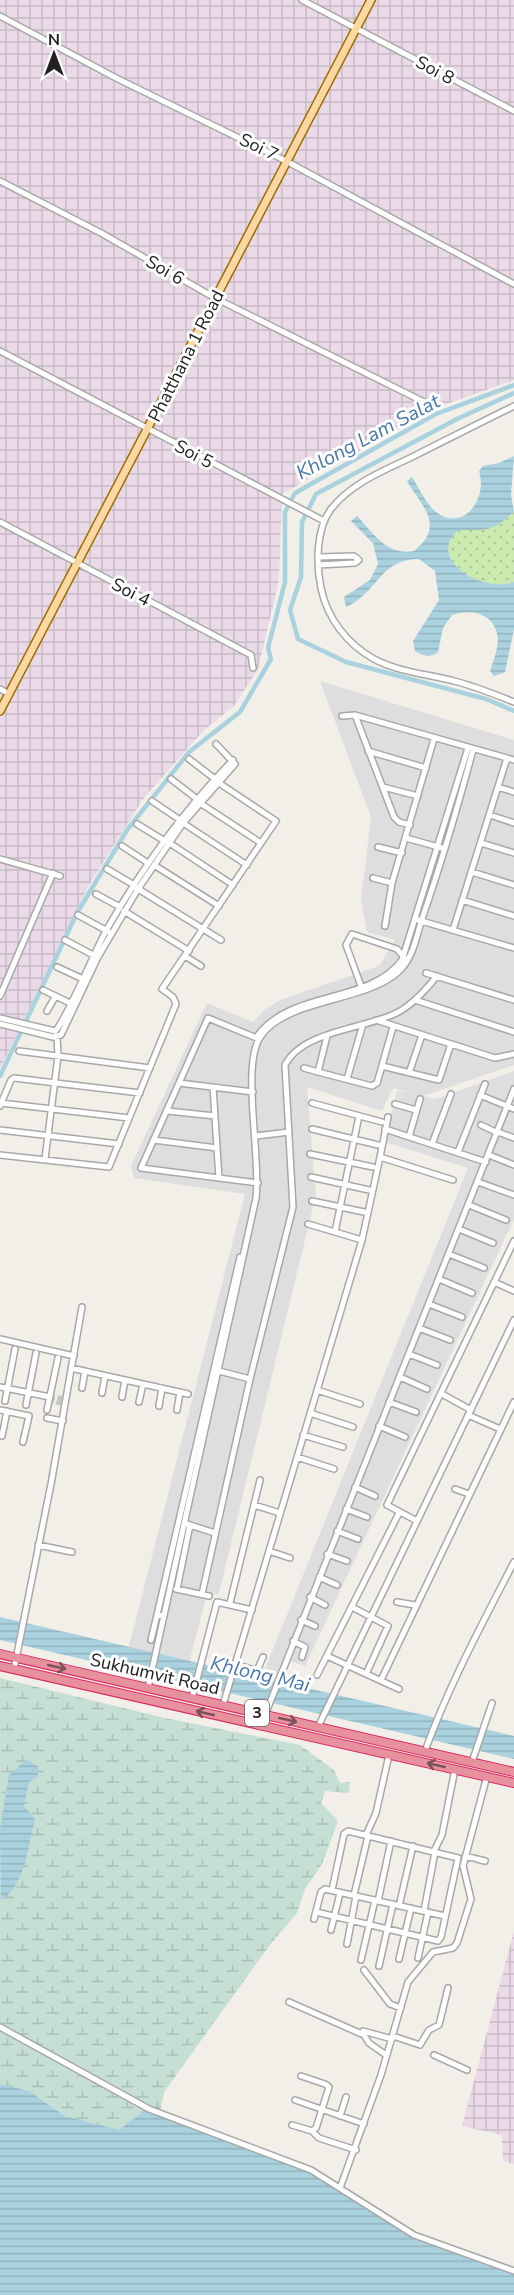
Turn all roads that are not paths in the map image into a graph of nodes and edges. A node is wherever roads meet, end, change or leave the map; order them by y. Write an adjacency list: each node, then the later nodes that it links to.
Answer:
1 (302, 0): 4 (street, Soi 8)
2 (371, 0): 4 (main road, Phatthana 1 Road)
3 (0, 16): 6 (street, Soi 7)
4 (356, 28): 5 (street, Soi 8); 6 (main road, Phatthana 1 Road)
5 (514, 111)
6 (286, 161): 8 (street, Soi 7); 9 (main road, Phatthana 1 Road)
7 (0, 181): 9 (street, Soi 6)
8 (514, 284)
9 (215, 298): 11 (street, Soi 6); 13 (main road, Phatthana 1 Road)
10 (0, 351): 13 (street, Soi 5)
11 (428, 404)
12 (514, 406): 14 (street)
13 (148, 430): 14 (street, Soi 5); 17 (main road, Phatthana 1 Road)
14 (324, 521): 16 (street)
15 (0, 522): 17 (street, Soi 4)
16 (318, 557): 18 (street); 18 (street)
17 (76, 564): 19 (street, Soi 4); 21 (main road, Phatthana 1 Road)
18 (318, 565): 22 (street)
19 (253, 668)
20 (0, 689): 21 (street)
21 (9, 694): 23 (main road, Phatthana 1 Road)
22 (514, 702)
23 (0, 711)
24 (342, 716): 25 (street)
25 (355, 716): 26 (street); 29 (street)
26 (434, 738): 28 (street); 33 (street)
27 (216, 744): 35 (street)
28 (471, 749): 30 (street); 53 (street); 54 (street)
29 (368, 752): 33 (street); 36 (street)
30 (507, 758): 32 (street); 37 (street)
31 (189, 759): 35 (street)
32 (514, 760)
33 (426, 768): 39 (street)
34 (171, 779): 40 (street)
35 (217, 781): 40 (street); 49 (street)
36 (383, 787): 39 (street); 46 (street)
37 (498, 787): 38 (street); 42 (street)
38 (514, 792)
39 (418, 796): 46 (street)
40 (199, 800): 43 (street); 49 (street)
41 (152, 801): 43 (street)
42 (490, 815): 44 (street); 50 (street)
43 (183, 822): 48 (street); 58 (street)
44 (514, 823)
45 (137, 824): 48 (street)
46 (410, 825): 47 (street)
47 (406, 838): 53 (street); 55 (street)
48 (165, 842): 59 (street); 66 (street)
49 (262, 843): 58 (street)
50 (481, 843): 56 (street); 61 (street)
51 (122, 846): 59 (street)
52 (378, 847): 55 (street)
53 (439, 847): 54 (street); 75 (street)
54 (446, 849): 75 (street)
55 (402, 853): 65 (street)
56 (514, 853)
57 (0, 859): 62 (street)
58 (248, 864): 66 (street)
59 (152, 865): 68 (street); 71 (street)
60 (107, 869): 68 (street)
61 (472, 872): 67 (street); 70 (street)
62 (53, 873): 63 (street); 93 (street)
63 (60, 876)
64 (373, 878): 65 (street)
65 (392, 883): 76 (street)
66 (233, 885): 71 (street)
67 (514, 885)
68 (136, 886): 72 (street); 77 (street)
69 (96, 894): 72 (street)
70 (462, 900): 74 (street); 78 (street)
71 (219, 906): 77 (street)
72 (122, 909): 79 (street); 83 (street)
73 (78, 915): 79 (street)
74 (514, 916)
75 (421, 921): 78 (street); 85 (street); 95 (street)
76 (385, 926)
77 (204, 928): 81 (street); 83 (street)
78 (453, 930): 82 (street)
79 (108, 932): 84 (street); 90 (street)
80 (65, 940): 84 (street)
81 (221, 940)
82 (514, 948)
83 (187, 953): 87 (street); 115 (street)
84 (93, 955): 90 (street)
85 (404, 957): 91 (street); 91 (street)
86 (57, 966): 90 (street)
87 (201, 966)
88 (426, 973): 89 (street)
89 (437, 976): 96 (street); 97 (street)
90 (84, 980): 98 (street); 106 (street)
91 (361, 986): 95 (street)
92 (43, 990): 94 (street)
93 (0, 996)
94 (55, 996): 98 (street); 99 (street)
95 (337, 997): 109 (street)
96 (415, 1000): 101 (street); 105 (street)
97 (514, 1000)
98 (70, 1003): 106 (street)
99 (47, 1011)
100 (0, 1018): 106 (street)
101 (376, 1020): 103 (street); 104 (street)
102 (0, 1023): 106 (street)
103 (363, 1024): 108 (street); 119 (street)
104 (393, 1027): 107 (street); 114 (street)
105 (514, 1032)
106 (55, 1035): 113 (street)
107 (422, 1035): 110 (street); 118 (street)
108 (327, 1036): 117 (street); 147 (street)
109 (258, 1038): 121 (street); 125 (street)
110 (451, 1044): 112 (street); 118 (street)
111 (19, 1051): 113 (street)
112 (514, 1054)
113 (58, 1056): 115 (street); 120 (street)
114 (382, 1066): 118 (street); 119 (street)
115 (150, 1068): 126 (street)
116 (304, 1068): 117 (street)
117 (318, 1072): 119 (street)
118 (409, 1073)
119 (347, 1079)
120 (56, 1082): 126 (street); 131 (street); 134 (street)
121 (179, 1083): 123 (street); 137 (street)
122 (485, 1084): 128 (street)
123 (213, 1087): 125 (street); 138 (street)
124 (514, 1089): 133 (street)
125 (253, 1092): 150 (street)
126 (140, 1093): 141 (street)
127 (451, 1095): 156 (street)
128 (480, 1095): 133 (street); 159 (street)
129 (420, 1099): 136 (street)
130 (312, 1103): 139 (street)
131 (1, 1104): 134 (street)
132 (395, 1104): 136 (street)
133 (507, 1107): 135 (street); 148 (street)
134 (52, 1108): 141 (street); 149 (street)
135 (514, 1109)
136 (416, 1110): 151 (street)
137 (168, 1111): 138 (street); 154 (street)
138 (215, 1116): 158 (street)
139 (359, 1116): 142 (street); 153 (street)
140 (388, 1117): 145 (street)
141 (129, 1118): 155 (street)
142 (382, 1122)
143 (481, 1125): 148 (street)
144 (312, 1129): 153 (street)
145 (385, 1129): 151 (street); 163 (street)
146 (0, 1130): 149 (street)
147 (289, 1132): 150 (street); 215 (street)
148 (498, 1132): 152 (street); 162 (street)
149 (49, 1135): 155 (street); 164 (street)
150 (258, 1136): 173 (street)
151 (409, 1137): 156 (street)
152 (514, 1138)
153 (354, 1139): 157 (street); 165 (street)
154 (154, 1140): 158 (street); 170 (street)
155 (119, 1144): 164 (street)
156 (432, 1144): 159 (street)
157 (378, 1145)
158 (217, 1148): 170 (street)
159 (458, 1152): 166 (street)
160 (310, 1154): 165 (street)
161 (0, 1155): 164 (street)
162 (489, 1155): 166 (street); 167 (street)
163 (380, 1157): 171 (street); 185 (street)
164 (45, 1159)
165 (349, 1162): 168 (street); 174 (street)
166 (486, 1162): 172 (street)
167 (514, 1165)
168 (373, 1167)
169 (311, 1177): 174 (street)
170 (219, 1178): 173 (street)
171 (453, 1180)
172 (478, 1182): 176 (street); 178 (street)
173 (258, 1183): 190 (street)
174 (345, 1185): 175 (street); 179 (street)
175 (369, 1190)
176 (514, 1195)
177 (312, 1201): 179 (street)
178 (469, 1205): 181 (street); 183 (street)
179 (340, 1207): 180 (street); 184 (street)
180 (364, 1212)
181 (506, 1220)
182 (308, 1224): 184 (street)
183 (459, 1229): 187 (street); 188 (street)
184 (335, 1232): 185 (street)
185 (362, 1240): 223 (street)
186 (514, 1241): 193 (street)
187 (493, 1243)
188 (449, 1254): 191 (street); 192 (street)
189 (240, 1257): 190 (street)
190 (240, 1267): 203 (street)
191 (484, 1268)
192 (439, 1279): 195 (street); 196 (street)
193 (494, 1282): 194 (street); 228 (street)
194 (514, 1291)
195 (472, 1293)
196 (429, 1304): 198 (street); 200 (street)
197 (82, 1308): 207 (street)
198 (462, 1317)
199 (514, 1320): 243 (street)
200 (419, 1328): 202 (street); 206 (street)
201 (0, 1339): 207 (street)
202 (450, 1340)
203 (223, 1342): 212 (street); 244 (street)
204 (15, 1349): 221 (street)
205 (36, 1353): 225 (street)
206 (409, 1354): 209 (street); 214 (street)
207 (74, 1356): 210 (street)
208 (58, 1358): 230 (street)
209 (437, 1365)
210 (71, 1368): 211 (street); 246 (street)
211 (85, 1371): 213 (street); 219 (street)
212 (221, 1372): 215 (street); 244 (street)
213 (105, 1376): 216 (street); 226 (street)
214 (400, 1377): 222 (street); 233 (street)
215 (250, 1379): 272 (street)
216 (125, 1380): 217 (street); 229 (street)
217 (143, 1384): 220 (street); 232 (street)
218 (0, 1387): 221 (street)
219 (82, 1388)
220 (162, 1388): 224 (street); 237 (street)
221 (7, 1389): 225 (street); 231 (street)
222 (428, 1389)
223 (317, 1390): 235 (street); 242 (street)
224 (180, 1392): 227 (street); 239 (street)
225 (28, 1393): 230 (street); 236 (street)
226 (102, 1393)
227 (188, 1394)
228 (442, 1394): 243 (street); 266 (street)
229 (122, 1397)
230 (50, 1398): 238 (street)
231 (5, 1401)
232 (140, 1402)
233 (389, 1402): 241 (street); 247 (street)
234 (514, 1402): 249 (street)
235 (360, 1404)
236 (26, 1405)
237 (159, 1406)
238 (47, 1410)
239 (177, 1410)
240 (3, 1411): 251 (street); 253 (street)
241 (416, 1412)
242 (310, 1413): 248 (street); 250 (street)
243 (470, 1413): 249 (street); 268 (street)
244 (206, 1417): 259 (street)
245 (47, 1418): 246 (street)
246 (63, 1421): 274 (street)
247 (379, 1426): 252 (street); 258 (street)
248 (353, 1427)
249 (500, 1429): 261 (street)
250 (303, 1435): 254 (street); 255 (street)
251 (2, 1436)
252 (405, 1437)
253 (23, 1442)
254 (343, 1447)
255 (297, 1457): 256 (street); 265 (street)
256 (334, 1469)
257 (260, 1480): 263 (street)
258 (355, 1487): 262 (street); 264 (street)
259 (190, 1489): 269 (street); 271 (street)
260 (454, 1489): 261 (street)
261 (469, 1494): 288 (street)
262 (375, 1496)
263 (254, 1505): 265 (street); 286 (street)
264 (346, 1509): 267 (street); 270 (street)
265 (280, 1513): 275 (street)
266 (399, 1513): 268 (street); 289 (street)
267 (367, 1517)
268 (417, 1521): 293 (street)
269 (188, 1524): 271 (street); 272 (street); 283 (street)
270 (337, 1531): 273 (street); 277 (street)
271 (180, 1532): 283 (street); 291 (street)
272 (215, 1533): 283 (street)
273 (358, 1539)
274 (38, 1545): 276 (street); 299 (street)
275 (269, 1551): 278 (street); 290 (street)
276 (72, 1552)
277 (327, 1554): 279 (street); 281 (street)
278 (290, 1558)
279 (347, 1561)
280 (514, 1562): 317 (street)
281 (319, 1577): 282 (street); 284 (street)
282 (336, 1585)
283 (174, 1589): 292 (street)
284 (310, 1597): 287 (street); 294 (street)
285 (396, 1602): 288 (street)
286 (230, 1603): 290 (street); 312 (street)
287 (325, 1605)
288 (415, 1605): 309 (street)
289 (352, 1607): 293 (street); 300 (street)
290 (252, 1610): 305 (street)
291 (157, 1615): 292 (street); 296 (street)
292 (164, 1616): 310 (street)
293 (371, 1617): 304 (street); 307 (street)
294 (301, 1620): 295 (street); 297 (street)
295 (315, 1626)
296 (151, 1640)
297 (292, 1641): 302 (street); 315 (street)
298 (0, 1654): 299 (highway, Sukhumvit Road / 3)
299 (17, 1654): 306 (street); 310 (highway, Sukhumvit Road / 3, one-way to 310)
300 (327, 1656): 304 (street); 308 (street)
301 (263, 1657): 305 (street)
302 (302, 1657)
303 (0, 1666): 306 (highway, Sukhumvit Road / 3)
304 (347, 1667): 307 (street); 316 (street)
305 (235, 1668): 314 (street)
306 (14, 1669): 318 (highway, Sukhumvit Road / 3, one-way to 306)
307 (366, 1674): 309 (street)
308 (317, 1675)
309 (381, 1680): 311 (street)
310 (149, 1685): 312 (highway, Sukhumvit Road / 3)
311 (399, 1689)
312 (194, 1694): 314 (highway, Sukhumvit Road / 3)
313 (492, 1703): 319 (street)
314 (223, 1705): 315 (highway, Sukhumvit Road / 3)
315 (265, 1715): 316 (highway, Sukhumvit Road / 3, one-way to 316)
316 (318, 1727): 317 (highway, Sukhumvit Road / 3)
317 (425, 1751): 319 (highway, Sukhumvit Road / 3)
318 (389, 1755): 320 (highway, Sukhumvit Road / 3, one-way to 318); 324 (street)
319 (473, 1758): 321 (highway, Sukhumvit Road / 3)
320 (455, 1769): 322 (highway, Sukhumvit Road / 3); 327 (street)
321 (514, 1772)
322 (487, 1776): 323 (highway, Sukhumvit Road / 3); 328 (street)
323 (514, 1783)
324 (367, 1835): 325 (street); 330 (street); 332 (street)
325 (391, 1841): 326 (street); 333 (street)
326 (412, 1846): 327 (street); 334 (street)
327 (434, 1851): 337 (street); 338 (street)
328 (465, 1857): 329 (street); 354 (street)
329 (485, 1861)
330 (332, 1890): 331 (street); 336 (street)
331 (340, 1893): 332 (street); 339 (street)
332 (355, 1896): 333 (street); 341 (street)
333 (376, 1901): 334 (street); 342 (street)
334 (396, 1905): 335 (street); 343 (street)
335 (411, 1908): 337 (street); 345 (street)
336 (316, 1912): 339 (street); 340 (street)
337 (426, 1912): 338 (street); 346 (street)
338 (445, 1916): 346 (street)
339 (334, 1917): 341 (street); 344 (street)
340 (314, 1919)
341 (352, 1921): 342 (street); 347 (street)
342 (369, 1925): 343 (street); 350 (street)
343 (386, 1929): 345 (street); 351 (street)
344 (331, 1930)
345 (405, 1933): 346 (street); 349 (street)
346 (423, 1937): 348 (street)
347 (347, 1944)
348 (418, 1958)
349 (399, 1959)
350 (361, 1960)
351 (379, 1966)
352 (364, 1970): 354 (street)
353 (448, 1988): 356 (street)
354 (401, 2008): 356 (street)
355 (0, 2027): 369 (street)
356 (392, 2038): 357 (street); 357 (street)
357 (386, 2055): 365 (street)
358 (434, 2055): 359 (street)
359 (467, 2070)
360 (302, 2076): 363 (street)
361 (346, 2097): 364 (street)
362 (295, 2100): 363 (street)
363 (321, 2109): 364 (street); 367 (street)
364 (340, 2116): 365 (street)
365 (364, 2124): 368 (street)
366 (292, 2125): 367 (street)
367 (312, 2131): 368 (street)
368 (356, 2150): 369 (street)
369 (340, 2188): 370 (street)
370 (514, 2271)

